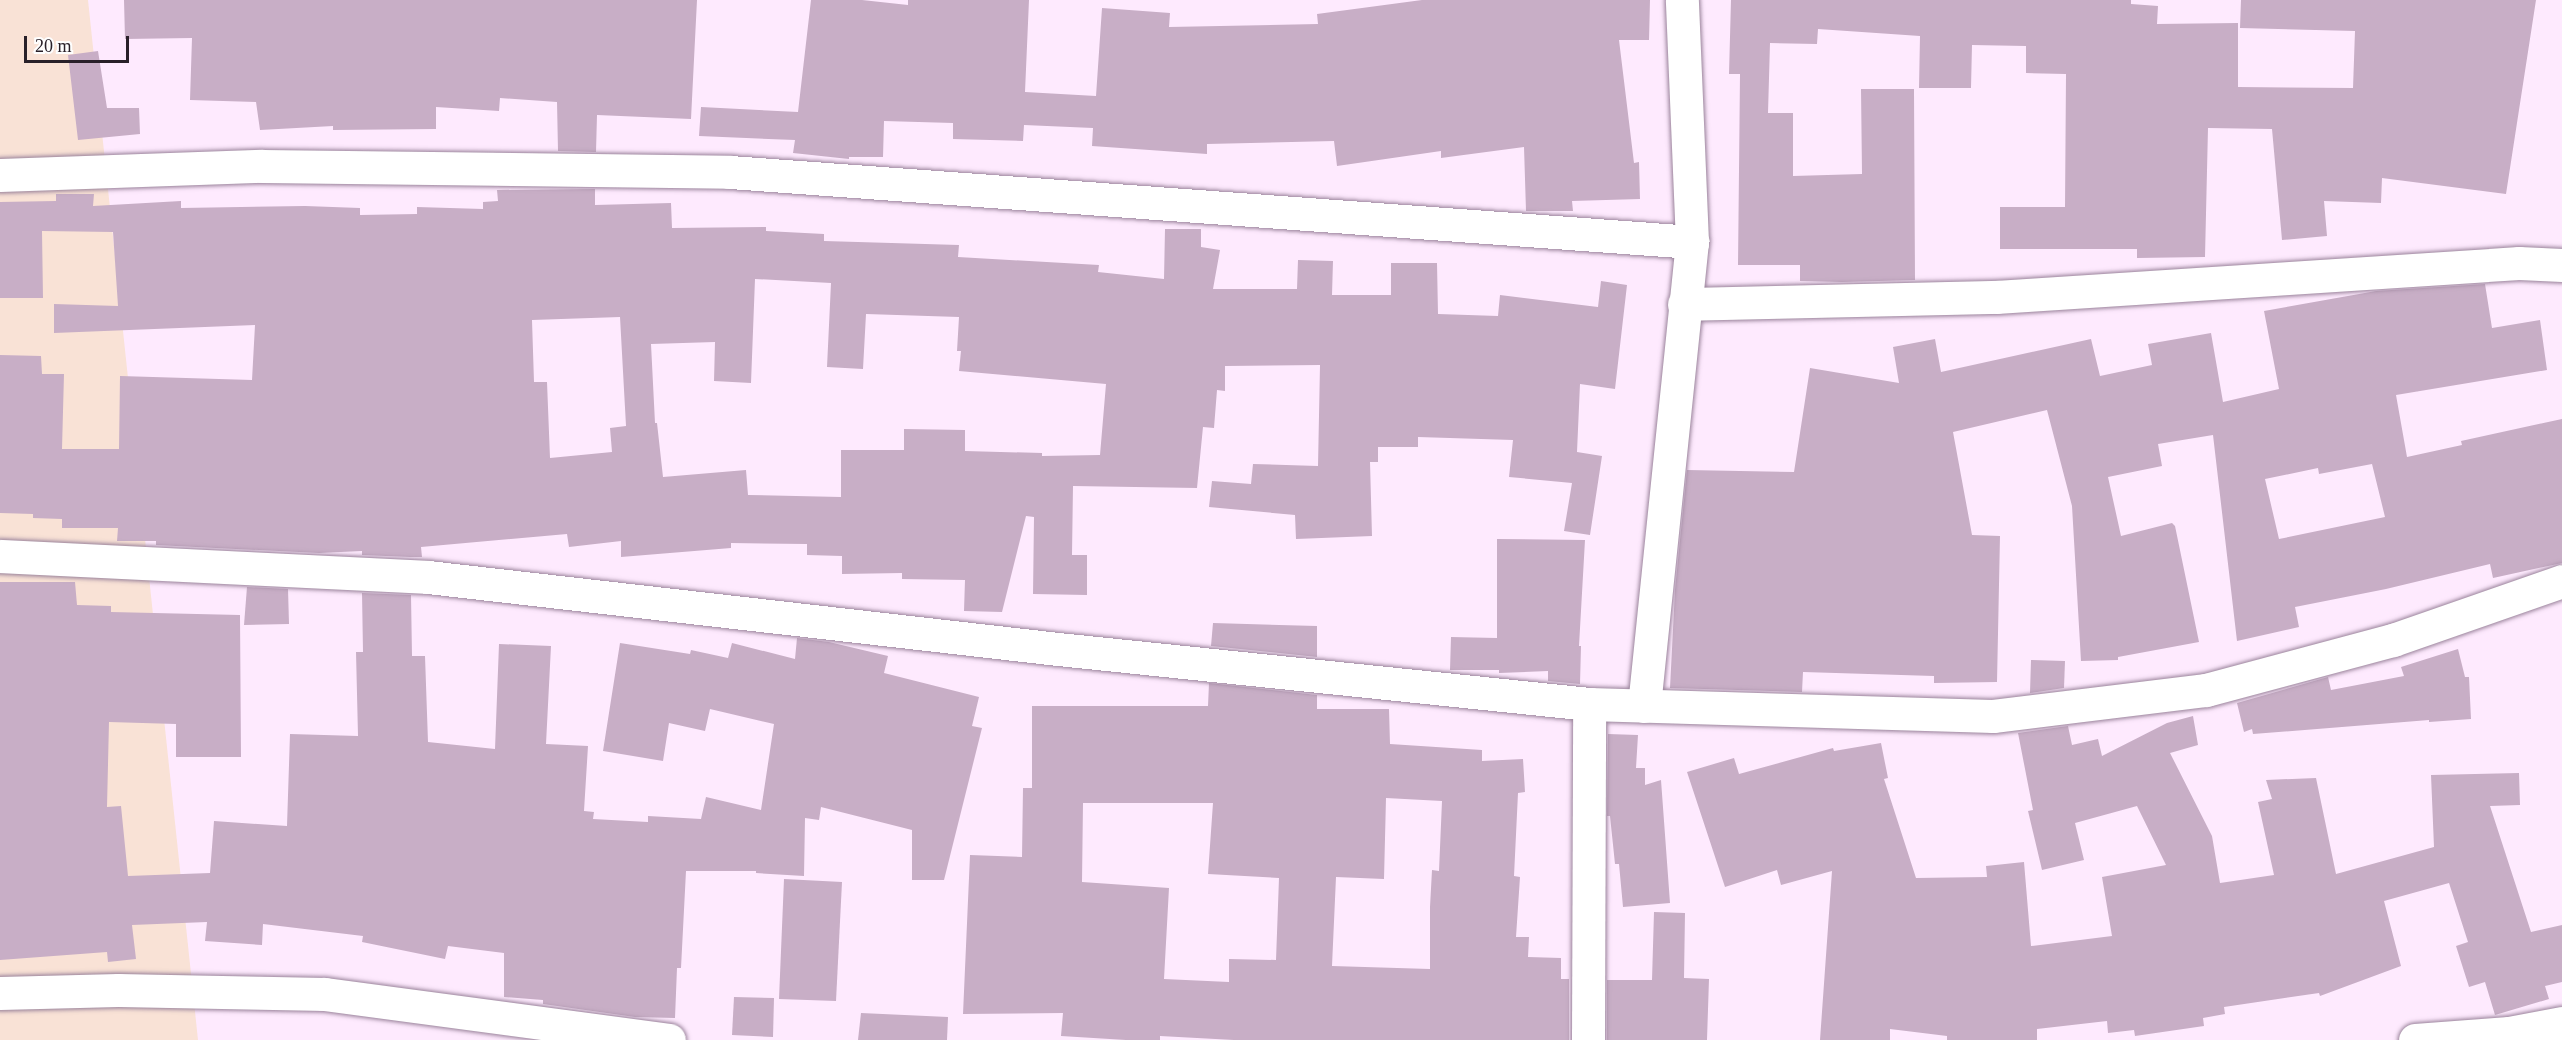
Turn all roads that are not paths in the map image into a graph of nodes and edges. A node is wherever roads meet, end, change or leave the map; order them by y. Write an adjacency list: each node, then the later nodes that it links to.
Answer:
1 (1682, 0): 3 (street)
2 (0, 175): 3 (street)
3 (1692, 242): 5 (street)
4 (2562, 265): 5 (street)
5 (1684, 304): 9 (street)
6 (0, 556): 8 (street)
7 (2562, 581): 9 (street)
8 (1588, 704): 9 (street); 13 (street)
9 (1644, 706)
10 (0, 993): 12 (street)
11 (2562, 1023): 14 (street)
12 (669, 1040)
13 (1588, 1040)
14 (2415, 1040)

